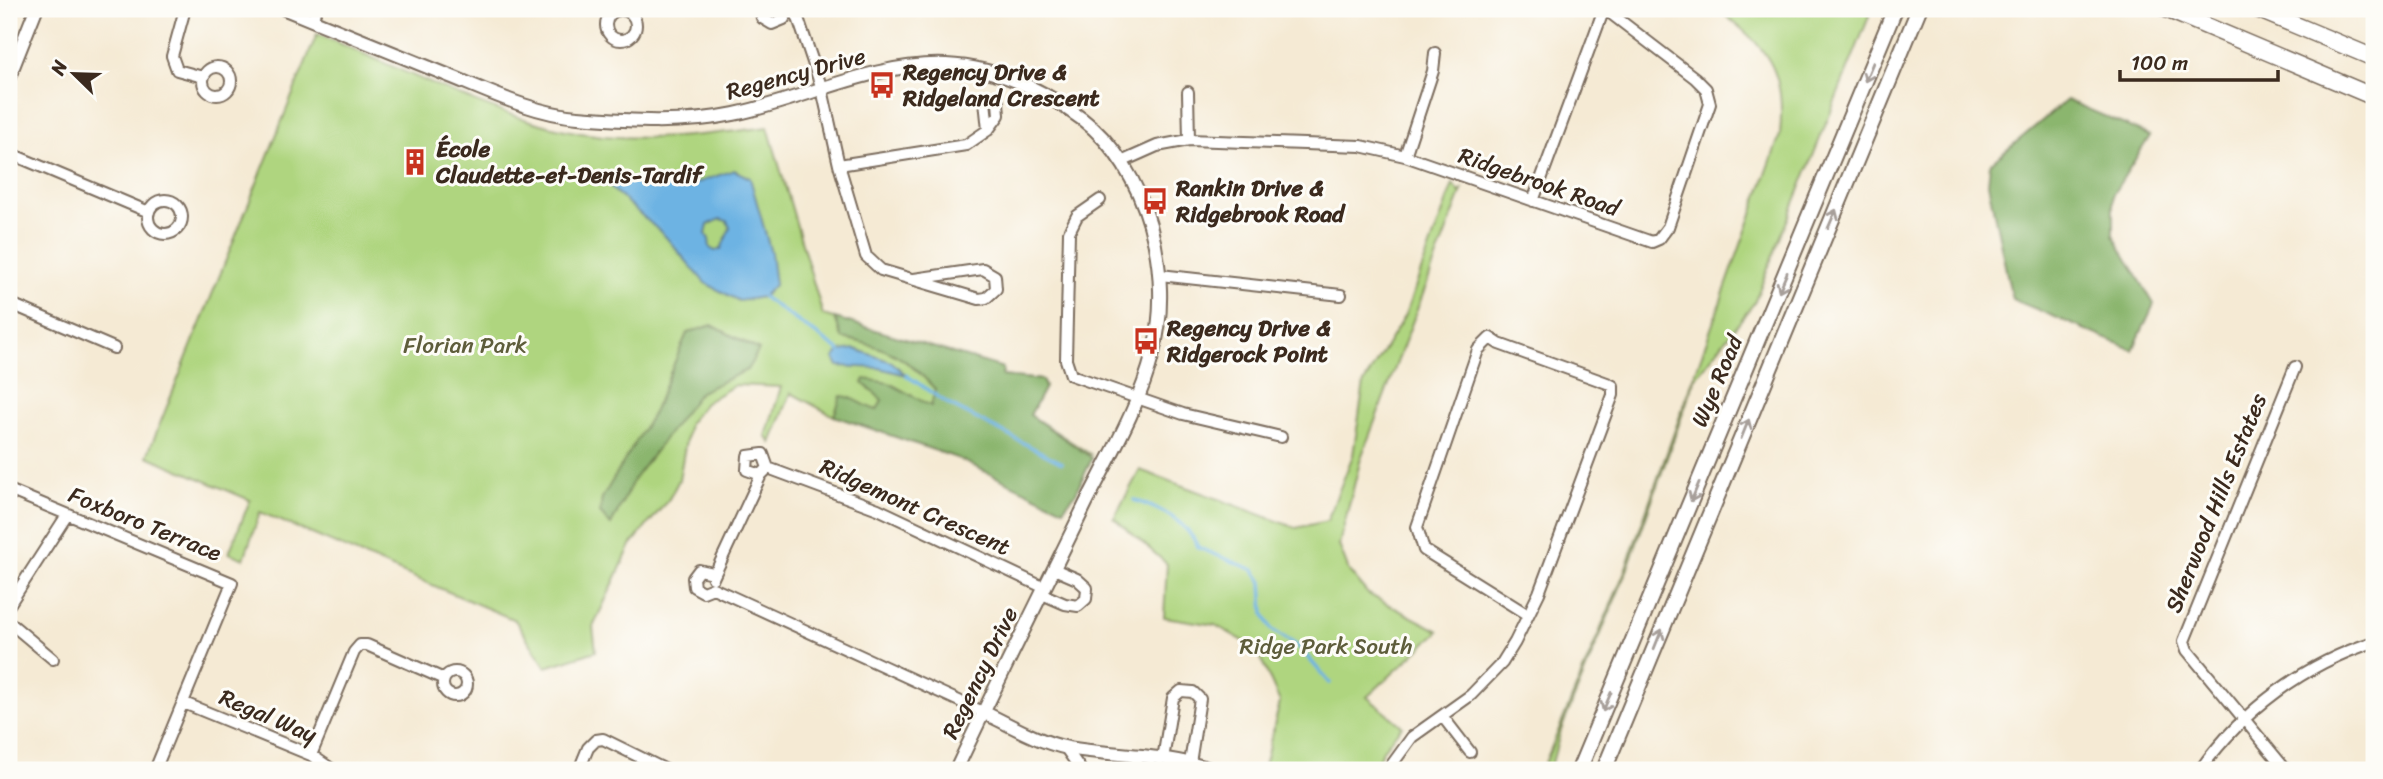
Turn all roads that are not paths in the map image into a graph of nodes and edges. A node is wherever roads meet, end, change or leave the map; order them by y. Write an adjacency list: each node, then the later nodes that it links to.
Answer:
1 (36, 9): 15 (street)
2 (184, 9): 16 (street)
3 (285, 9): 12 (street, Regency Drive)
4 (760, 9): 5 (street)
5 (786, 9)
6 (795, 9): 17 (street)
7 (1605, 9): 27 (street); 27 (street, Ridgebrook Road)
8 (1895, 9): 68 (main road, Wye Road, one-way to 68)
9 (1919, 9): 69 (main road, Wye Road, one-way to 9)
10 (2166, 9): 19 (main road)
11 (2257, 9): 14 (main road)
12 (314, 14): 17 (street, Regency Drive)
13 (1435, 53): 23 (street)
14 (2374, 58)
15 (9, 77)
16 (203, 77)
17 (822, 89): 24 (street, Regency Drive); 25 (street)
18 (1188, 92): 21 (street)
19 (2374, 97)
20 (988, 130): 25 (street)
21 (1189, 140): 23 (street, Ridgebrook Road); 24 (street, Ridgebrook Road)
22 (9, 153): 28 (street)
23 (1405, 156): 27 (street, Ridgebrook Road)
24 (1121, 162): 29 (street, Regency Drive)
25 (839, 165): 30 (street)
26 (1100, 200): 35 (street)
27 (1533, 201)
28 (149, 212)
29 (1160, 275): 31 (street); 35 (street, Regency Drive)
30 (914, 279): 30 (street)
31 (1341, 295)
32 (9, 303): 33 (street)
33 (114, 348)
34 (2295, 367): 52 (street, Sherwood Hills Estates)
35 (1136, 399): 36 (street); 39 (street, Regency Drive)
36 (1281, 438)
37 (9, 490): 38 (street, Foxboro Terrace)
38 (67, 515): 43 (street); 49 (street, Foxboro Terrace)
39 (1054, 569): 42 (street, Regency Drive); 42 (street, Regency Drive)
40 (713, 573): 41 (street, Ridgemont Crescent); 41 (street, Ridgemont Crescent); 42 (street, Ridgemont Crescent)
41 (713, 588): 50 (street, Ridgemont Crescent)
42 (1043, 591): 50 (street, Regency Drive)
43 (9, 605)
44 (1528, 615): 44 (street); 51 (street)
45 (9, 622): 47 (street)
46 (2374, 642): 52 (street)
47 (53, 659)
48 (444, 679): 55 (street)
49 (184, 703): 55 (street, Regal Way); 59 (street, Foxboro Terrace)
50 (983, 712): 53 (street); 63 (street, Regency Drive)
51 (1443, 717): 54 (street); 67 (street)
52 (2243, 719): 70 (street); 71 (street, Sherwood Hills Estates)
53 (1065, 747): 56 (street); 64 (street)
54 (1470, 752)
55 (311, 755): 60 (street, Regal Way)
56 (1138, 756): 57 (street); 65 (street)
57 (1163, 759): 58 (street); 58 (street)
58 (1189, 763): 66 (street)
59 (155, 770)
60 (333, 770)
61 (579, 770): 62 (street)
62 (666, 770)
63 (956, 770)
64 (1081, 770)
65 (1135, 770)
66 (1213, 770)
67 (1388, 770)
68 (1579, 770)
69 (1604, 770)
70 (2200, 770)
71 (2286, 770)

